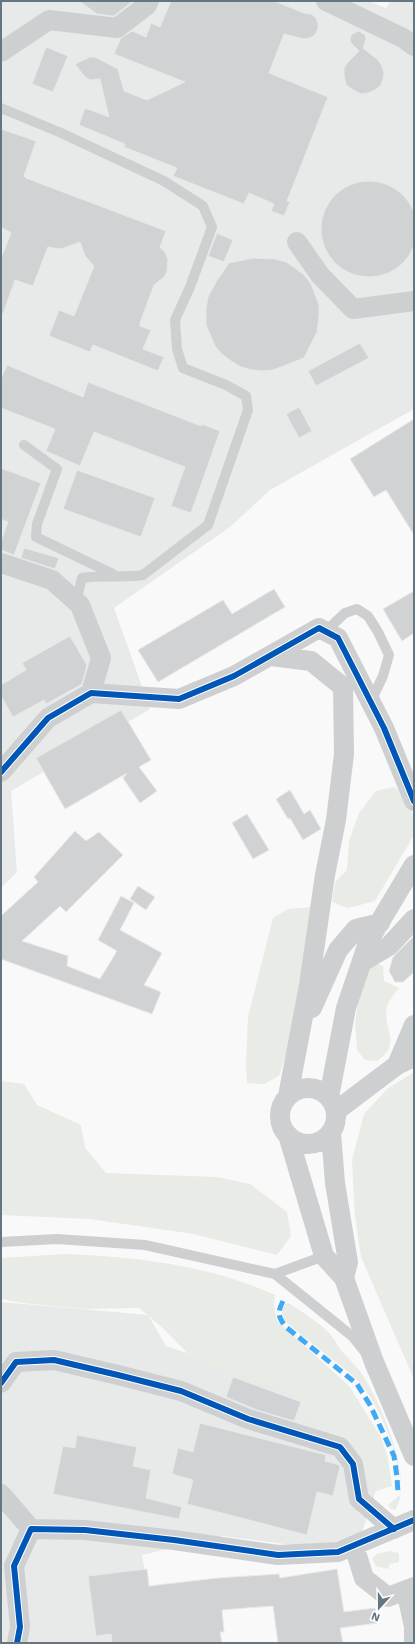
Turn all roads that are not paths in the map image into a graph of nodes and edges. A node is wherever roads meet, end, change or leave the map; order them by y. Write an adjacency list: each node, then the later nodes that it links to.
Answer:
1 (149, 1): 4 (street)
2 (326, 1): 3 (street)
3 (414, 46)
4 (1, 52)
5 (1, 108): 10 (lane)
6 (297, 242): 7 (street)
7 (414, 301)
8 (24, 444): 10 (lane)
9 (1, 563): 11 (street)
10 (116, 576): 11 (lane)
11 (76, 601): 14 (street)
12 (326, 631): 13 (street); 15 (street); 15 (lane)
13 (272, 656): 14 (street); 27 (street)
14 (91, 693): 17 (street)
15 (371, 701): 16 (street)
16 (406, 768): 18 (street)
17 (1, 772)
18 (414, 801)
19 (414, 865): 20 (street)
20 (407, 895): 22 (street)
21 (414, 919): 23 (street)
22 (380, 922): 23 (street); 24 (street); 27 (street)
23 (398, 937): 24 (street)
24 (362, 962): 29 (street)
25 (414, 1025): 26 (street)
26 (406, 1061): 29 (street)
27 (295, 1064): 28 (street)
28 (288, 1096): 29 (street); 31 (street)
29 (332, 1104): 30 (street)
30 (331, 1133): 31 (street); 35 (street)
31 (288, 1135): 33 (street)
32 (1, 1242): 34 (lane)
33 (324, 1256): 34 (lane); 35 (street)
34 (275, 1274): 36 (lane)
35 (344, 1278): 36 (street)
36 (374, 1362): 38 (street)
37 (1, 1383): 42 (street)
38 (414, 1456)
39 (1, 1494): 41 (street)
40 (414, 1520): 42 (street)
41 (31, 1529): 43 (street); 45 (street)
42 (394, 1529): 43 (street)
43 (354, 1546): 44 (street)
44 (410, 1589): 46 (street)
45 (17, 1643)
46 (414, 1643)

